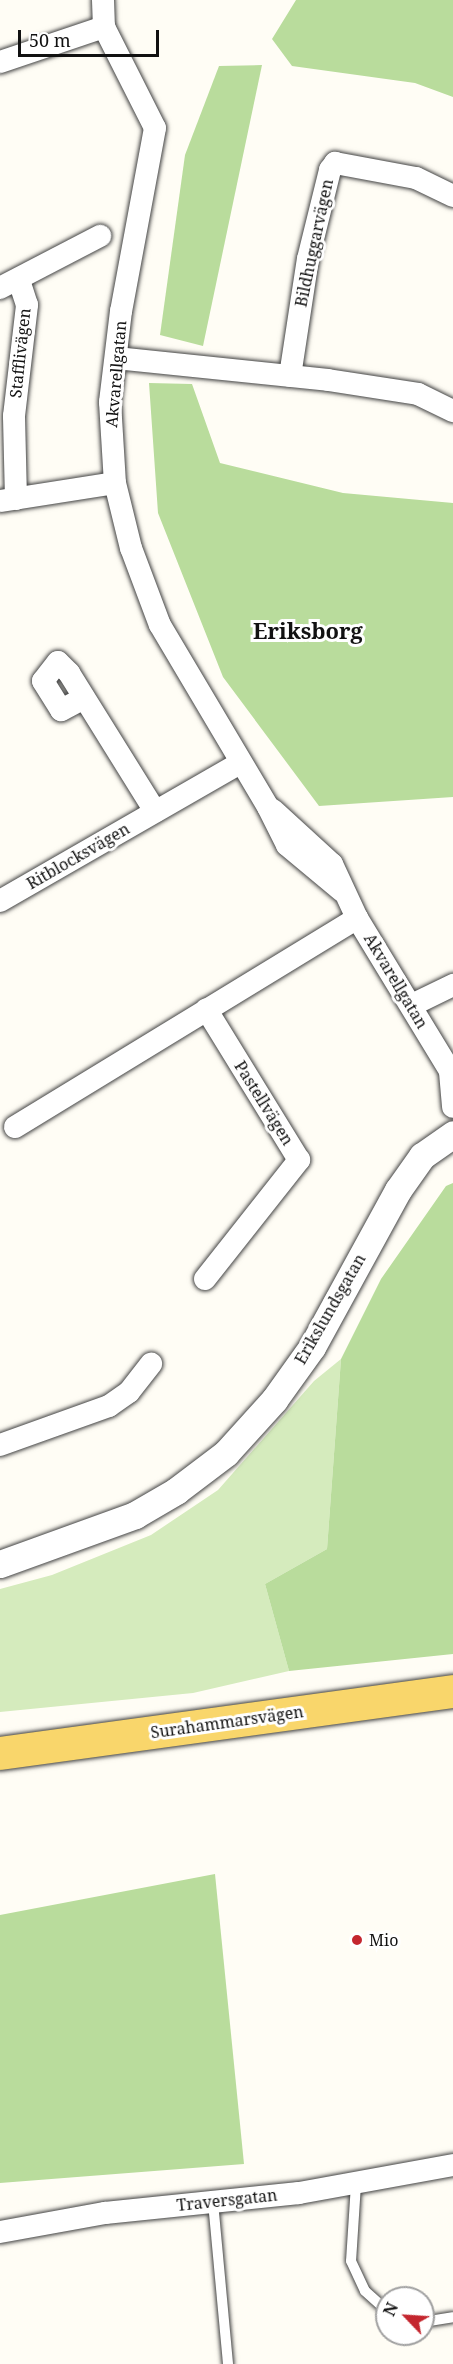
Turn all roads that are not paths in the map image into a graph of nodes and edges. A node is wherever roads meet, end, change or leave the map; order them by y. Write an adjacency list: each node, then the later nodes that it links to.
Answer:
1 (103, 0): 2 (street)
2 (104, 27): 3 (street); 7 (street, Akvarellgatan)
3 (0, 62)
4 (453, 196): 8 (street, Bildhuggarvägen)
5 (100, 236): 6 (street, Stafflivägen)
6 (10, 284): 11 (street, Stafflivägen)
7 (116, 358): 8 (street); 10 (street, Akvarellgatan)
8 (290, 376): 9 (street)
9 (453, 411)
10 (115, 483): 11 (street, Stafflivägen); 13 (street, Akvarellgatan)
11 (8, 500)
12 (84, 698): 14 (street)
13 (240, 763): 14 (street, Ritblocksvägen); 16 (street, Akvarellgatan)
14 (155, 811): 15 (street, Ritblocksvägen)
15 (0, 901)
16 (357, 918): 18 (street, Akvarellgatan); 19 (street)
17 (453, 985): 18 (street)
18 (412, 1005): 20 (street, Akvarellgatan)
19 (206, 1009): 22 (street); 24 (street, Pastellvägen)
20 (451, 1074): 21 (street, Akvarellgatan)
21 (453, 1107)
22 (15, 1127)
23 (453, 1134): 27 (street, Erikslundsgatan)
24 (205, 1278)
25 (151, 1364): 26 (street)
26 (0, 1445)
27 (0, 1564)
28 (453, 1691): 29 (main road, Surahammarsvägen)
29 (0, 1753)
30 (453, 2165): 31 (street, Traversgatan)
31 (356, 2184): 32 (street, Traversgatan); 34 (lane)
32 (213, 2202): 33 (street, Traversgatan); 37 (lane)
33 (0, 2232)
34 (375, 2300)
35 (453, 2317): 36 (lane)
36 (435, 2320)
37 (228, 2364)

